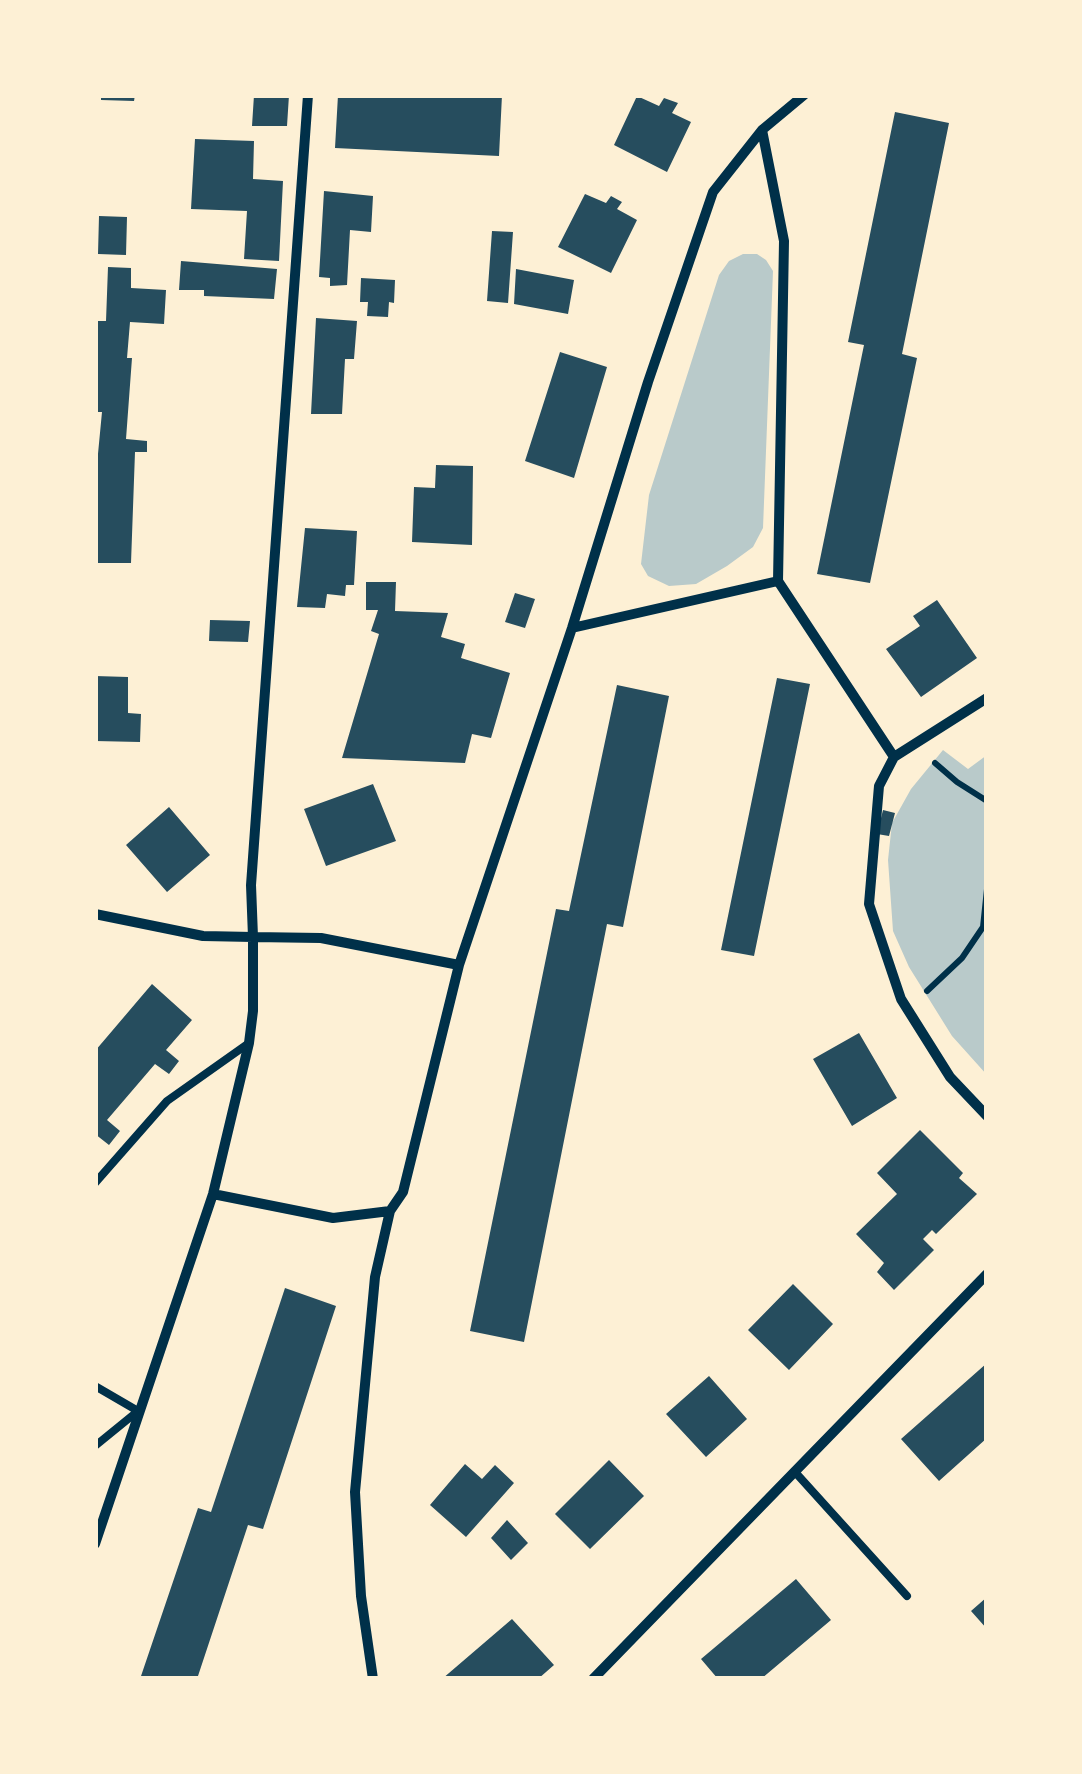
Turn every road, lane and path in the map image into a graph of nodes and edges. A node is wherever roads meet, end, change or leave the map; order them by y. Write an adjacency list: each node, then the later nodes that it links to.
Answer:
1 (308, 95): 14 (street)
2 (804, 95): 3 (street)
3 (762, 130): 4 (street); 5 (street)
4 (778, 581): 5 (street); 8 (street)
5 (572, 628): 15 (street)
6 (987, 698): 7 (street)
7 (915, 745): 8 (street); 9 (path)
8 (894, 756): 16 (street)
9 (987, 801)
10 (987, 848): 11 (path)
11 (987, 879)
12 (987, 889): 16 (path)
13 (95, 914): 14 (street)
14 (253, 937): 15 (street); 17 (street)
15 (459, 965): 21 (street)
16 (907, 1008): 18 (street)
17 (249, 1044): 19 (lane); 20 (street)
18 (987, 1116)
19 (95, 1184)
20 (214, 1194): 21 (street); 24 (street)
21 (390, 1212): 29 (street)
22 (987, 1274): 26 (street)
23 (95, 1386): 24 (lane)
24 (138, 1411): 25 (lane); 27 (street)
25 (95, 1446)
26 (795, 1472): 28 (lane); 30 (street)
27 (95, 1544)
28 (907, 1596)
29 (373, 1679)
30 (592, 1679)

